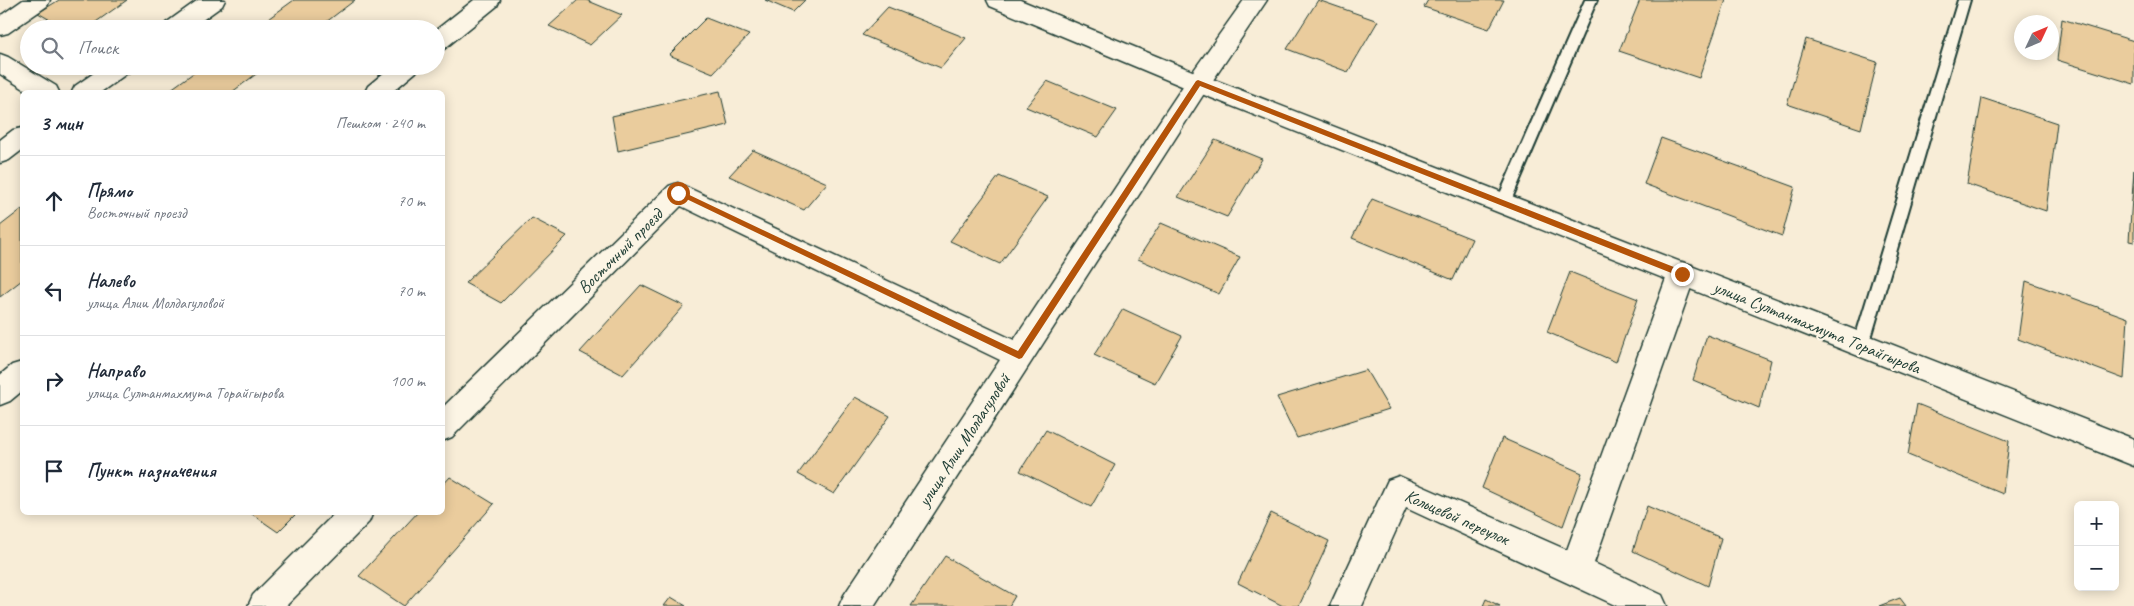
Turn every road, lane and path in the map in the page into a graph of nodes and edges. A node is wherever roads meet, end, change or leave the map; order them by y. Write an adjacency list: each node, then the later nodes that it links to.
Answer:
1 (39, 0): 9 (street)
2 (214, 0): 8 (street)
3 (489, 0): 10 (street)
4 (998, 0): 14 (street, улица Султанмахмута Торайгырова)
5 (1256, 0): 14 (street, улица Алии Молдагуловой)
6 (1591, 0): 20 (lane)
7 (1964, 0): 22 (lane)
8 (186, 20)
9 (0, 27)
10 (445, 36)
11 (0, 63): 15 (street)
12 (108, 75): 16 (street)
13 (397, 75): 17 (street)
14 (1198, 83): 20 (street, улица Султанмахмута Торайгырова); 23 (street, улица Алии Молдагуловой)
15 (44, 90)
16 (87, 90)
17 (378, 90)
18 (20, 138): 19 (street)
19 (0, 153)
20 (1503, 203): 21 (street, улица Султанмахмута Торайгырова)
21 (1682, 274): 22 (street, улица Султанмахмута Торайгырова); 29 (street)
22 (1861, 345): 27 (street, улица Султанмахмута Торайгырова)
23 (1019, 356): 26 (street, Восточный проезд); 31 (street, улица Алии Молдагуловой)
24 (20, 376): 25 (street)
25 (0, 392)
26 (445, 425)
27 (2134, 453)
28 (355, 515): 30 (street)
29 (1576, 570): 32 (street, Кольцевой переулок); 33 (street, Кольцевой переулок)
30 (264, 606)
31 (855, 606)
32 (1346, 606)
33 (1651, 606)

